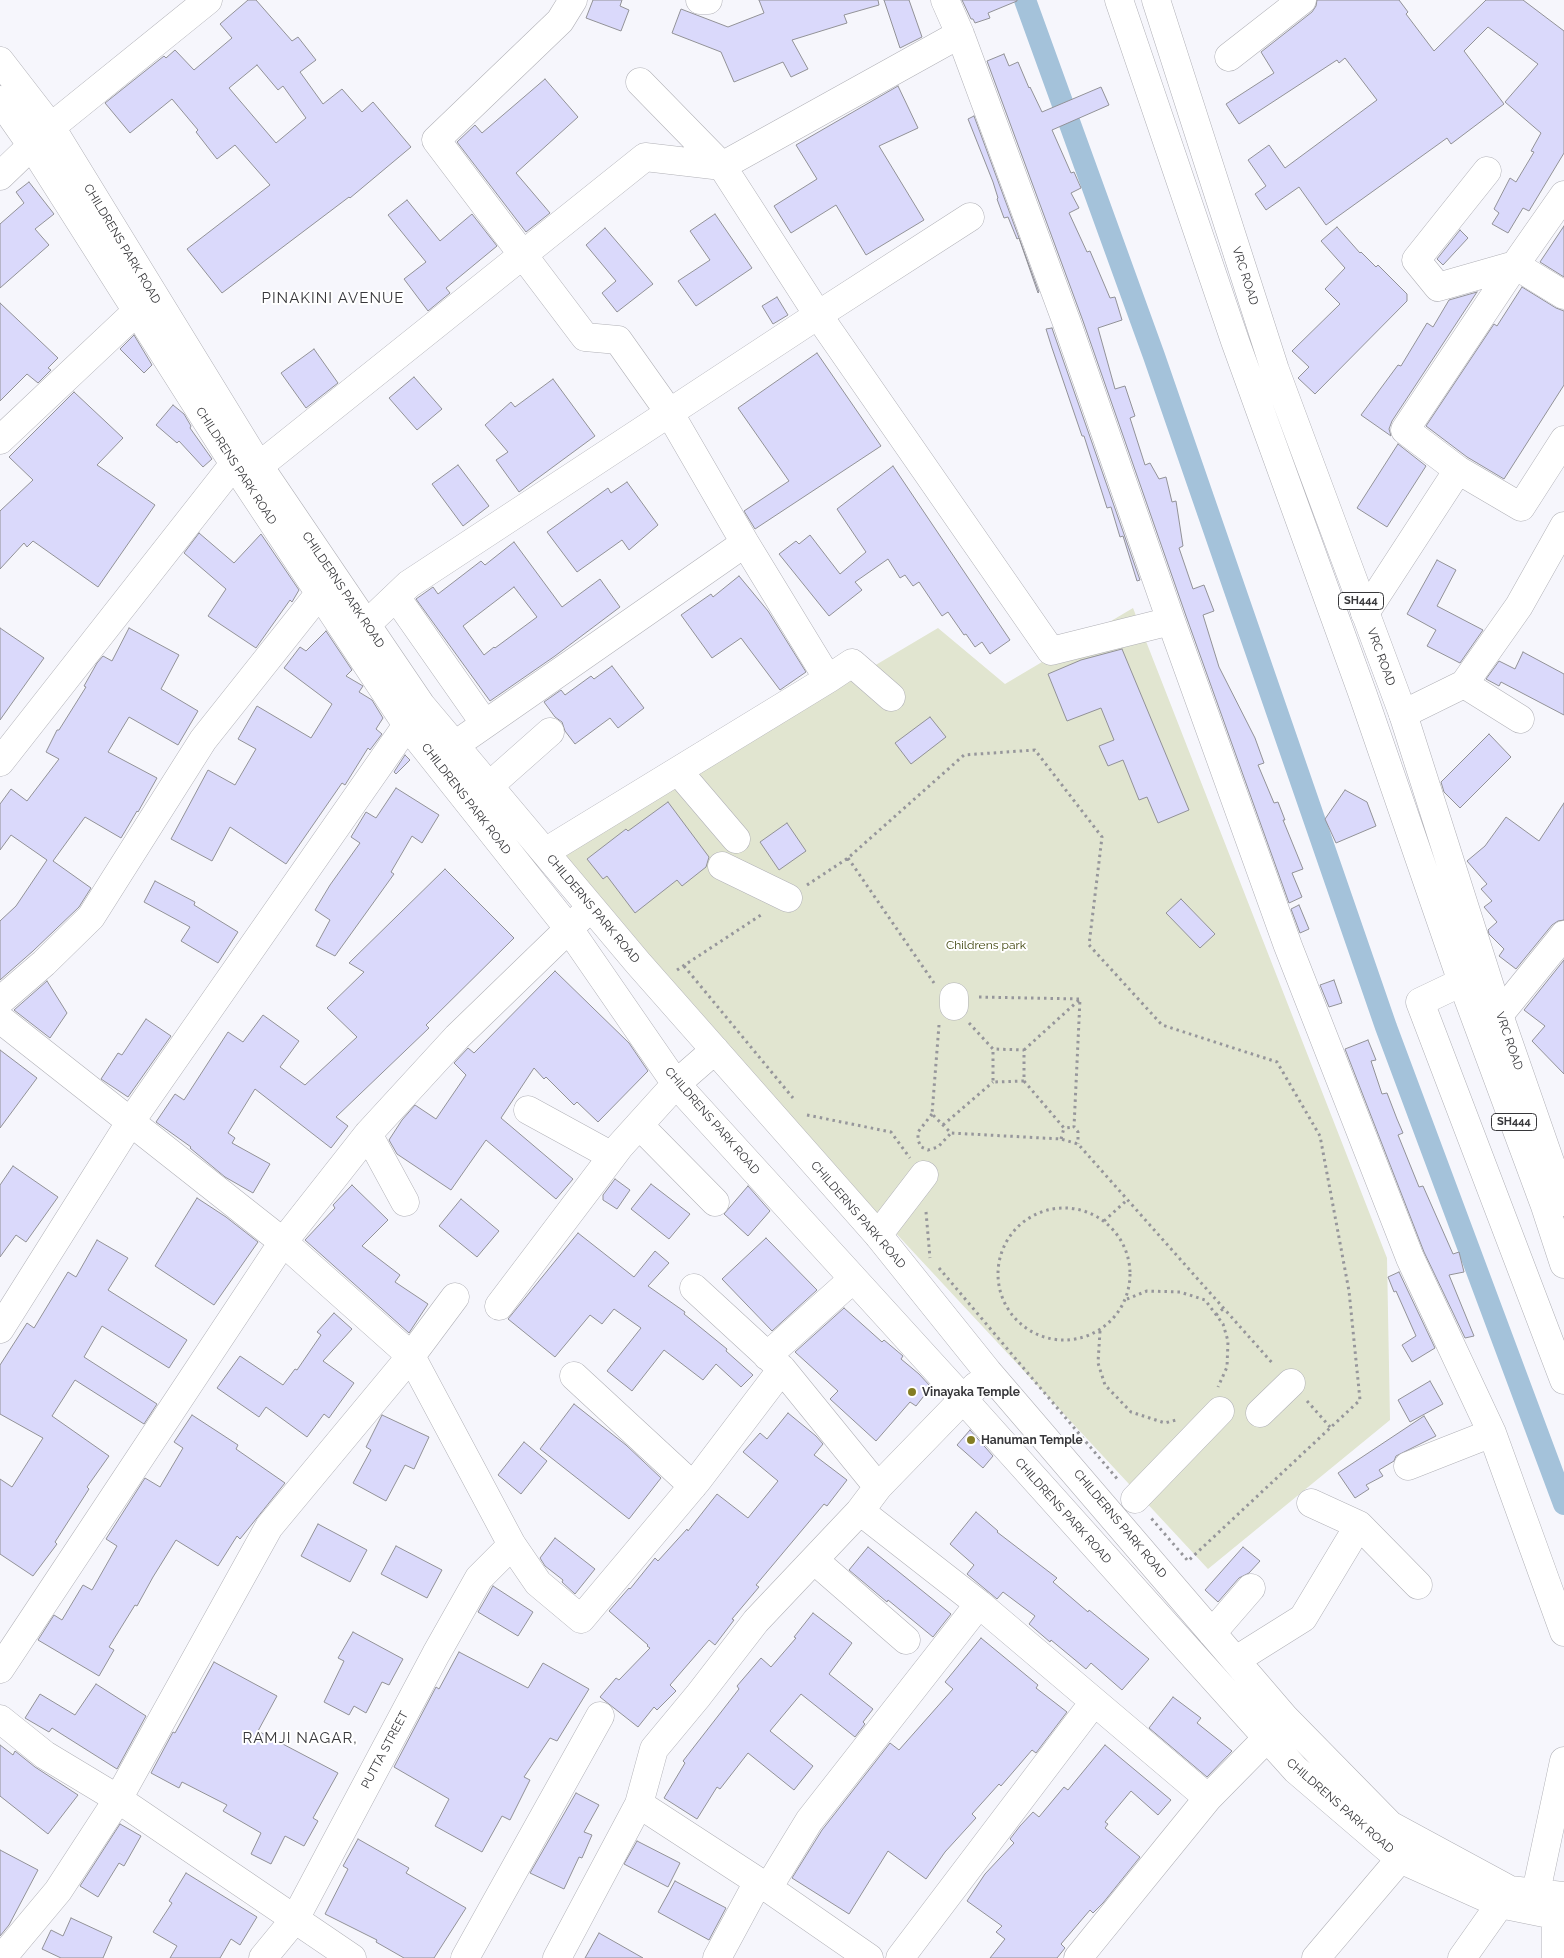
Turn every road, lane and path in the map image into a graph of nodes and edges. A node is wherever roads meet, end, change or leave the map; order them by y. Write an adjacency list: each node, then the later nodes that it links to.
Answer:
1 (208, 0): 14 (street)
2 (574, 0): 20 (street)
3 (700, 0): 4 (street)
4 (708, 0)
5 (945, 0): 9 (street)
6 (1119, 0): 60 (street, SH444)
7 (1156, 0): 36 (street, VRC ROAD / SH444)
8 (1302, 0): 10 (street)
9 (960, 34): 15 (street); 37 (street)
10 (1229, 58)
11 (0, 60): 14 (street, CHILDRENS PARK ROAD)
12 (640, 82): 15 (street)
13 (0, 100): 14 (street, CHILDRENS PARK ROAD)
14 (41, 136): 17 (street); 23 (street, CHILDRENS PARK ROAD); 25 (street, CHILDRENS PARK ROAD)
15 (722, 166): 20 (street); 24 (street)
16 (1487, 171): 21 (street)
17 (0, 176)
18 (1564, 195): 21 (street)
19 (970, 217): 24 (street)
20 (523, 255): 26 (street); 30 (street)
21 (1515, 265): 22 (street); 31 (street)
22 (1564, 294)
23 (137, 312): 25 (street, CHILDRENS PARK ROAD); 28 (street)
24 (818, 315): 26 (street); 37 (street)
25 (178, 356): 27 (street, CHILDRENS PARK ROAD); 30 (street, CHILDRENS PARK ROAD)
26 (670, 412): 33 (street); 35 (street)
27 (239, 431): 30 (street, CHILDERNS PARK ROAD)
28 (0, 440)
29 (1564, 440): 31 (street)
30 (247, 465): 34 (street, CHILDRENS PARK ROAD); 38 (street, CHILDERNS PARK ROAD); 48 (street)
31 (1458, 470): 36 (street)
32 (1564, 526): 40 (street)
33 (744, 543): 39 (street); 44 (street)
34 (319, 594): 45 (street, CHILDRENS PARK ROAD); 63 (street)
35 (396, 597): 38 (street); 44 (street)
36 (1365, 613): 42 (street, VRC ROAD / SH444)
37 (1171, 621): 116 (street)
38 (367, 624): 47 (street, CHILDERNS PARK ROAD)
39 (828, 679): 41 (street); 49 (street)
40 (1464, 684): 42 (street); 43 (street)
41 (890, 697)
42 (1403, 714): 65 (street, VRC ROAD / SH444)
43 (1520, 719)
44 (485, 724): 47 (street)
45 (408, 725): 57 (street, CHILDRENS PARK ROAD); 77 (street)
46 (550, 732): 50 (street)
47 (455, 745): 50 (street, CHILDERNS PARK ROAD)
48 (0, 762)
49 (678, 771): 51 (street); 52 (street)
50 (489, 786): 52 (street, CHILDERNS PARK ROAD)
51 (736, 839)
52 (545, 852): 56 (street, CHILDERNS PARK ROAD)
53 (848, 858): 55 (path); 64 (path); 115 (path)
54 (722, 866): 55 (street)
55 (788, 898): 59 (path)
56 (592, 907): 57 (street); 61 (street, CHILDERNS PARK ROAD)
57 (569, 929): 72 (street, CHILDRENS PARK ROAD); 83 (street)
58 (1564, 935): 65 (street)
59 (684, 966): 61 (path); 73 (path)
60 (1462, 982): 95 (street, SH444); 109 (street)
61 (657, 984): 68 (street, CHILDERNS PARK ROAD)
62 (1080, 999): 64 (path); 69 (path); 80 (path)
63 (0, 1001)
64 (954, 1001): 67 (path); 76 (path)
65 (1499, 1015): 91 (street, VRC ROAD / SH444)
66 (0, 1019): 77 (street)
67 (993, 1049): 69 (path); 71 (path)
68 (715, 1050): 72 (street); 93 (street, CHILDERNS PARK ROAD)
69 (1024, 1050): 70 (path)
70 (1024, 1081): 71 (path); 81 (path)
71 (993, 1082): 79 (path)
72 (676, 1084): 78 (street); 96 (street, CHILDRENS PARK ROAD)
73 (796, 1101)
74 (802, 1109): 87 (path)
75 (528, 1110): 86 (street)
76 (932, 1114): 79 (path); 82 (path)
77 (131, 1121): 94 (street); 103 (street)
78 (639, 1124): 86 (street); 90 (street)
79 (943, 1125): 82 (path)
80 (1074, 1127): 81 (path); 85 (path)
81 (1064, 1128): 84 (path)
82 (951, 1133): 84 (path)
83 (368, 1134): 89 (street); 94 (street)
84 (1061, 1139): 85 (path)
85 (1078, 1144): 88 (path)
86 (612, 1156): 100 (street)
87 (924, 1176): 93 (street); 120 (path)
88 (1127, 1200): 92 (path); 101 (path)
89 (405, 1202)
90 (715, 1202)
91 (1564, 1202)
92 (1104, 1221): 99 (path); 104 (path)
93 (878, 1235): 107 (street, CHILDERNS PARK ROAD)
94 (283, 1242): 105 (street); 133 (street)
95 (1564, 1264)
96 (853, 1279): 106 (street); 111 (street, CHILDRENS PARK ROAD)
97 (694, 1288): 106 (street)
98 (455, 1297): 105 (street)
99 (1127, 1299): 102 (path); 104 (path)
100 (499, 1306)
101 (1224, 1308): 102 (path); 110 (path)
102 (1216, 1315): 112 (path)
103 (0, 1329)
104 (1100, 1331): 114 (path)
105 (411, 1356): 124 (street); 140 (street)
106 (774, 1363): 118 (street); 119 (street)
107 (988, 1372): 111 (street); 130 (street, CHILDERNS PARK ROAD)
108 (574, 1376): 118 (street)
109 (1564, 1380)
110 (1291, 1382): 113 (street); 115 (path)
111 (964, 1400): 119 (street); 137 (street, CHILDRENS PARK ROAD)
112 (1218, 1401): 120 (street)
113 (1260, 1413)
114 (1183, 1418)
115 (1330, 1427): 120 (path)
116 (1492, 1433): 117 (street); 129 (street)
117 (1408, 1466)
118 (693, 1486): 124 (street)
119 (878, 1487): 122 (street)
120 (1135, 1499)
121 (1311, 1503): 123 (street)
122 (860, 1511): 125 (street); 128 (street)
123 (1359, 1525): 126 (street); 132 (street)
124 (512, 1545): 145 (street, PUTTA STREET)
125 (814, 1560): 131 (street); 141 (street)
126 (1418, 1585)
127 (1251, 1588): 130 (street)
128 (979, 1604): 134 (street); 143 (street)
129 (1564, 1632)
130 (1212, 1633): 132 (street, CHILDERNS PARK ROAD)
131 (906, 1640)
132 (1236, 1660): 142 (street, CHILDERNS PARK ROAD)
133 (0, 1670)
134 (1094, 1702): 139 (street); 153 (street)
135 (600, 1716): 149 (street)
136 (0, 1719): 140 (street)
137 (1267, 1738): 139 (street); 142 (street, CHILDRENS PARK ROAD)
138 (1564, 1761): 144 (street)
139 (1208, 1798): 154 (street)
140 (118, 1799): 145 (street); 146 (street)
141 (640, 1804): 143 (street); 150 (street)
142 (1408, 1849): 144 (street, CHILDERNS PARK ROAD); 155 (street)
143 (763, 1885): 151 (street); 152 (street)
144 (1541, 1902): 156 (street); 157 (street)
145 (295, 1919): 147 (street, PUTTA STREET); 148 (street)
146 (2, 1958)
147 (263, 1958)
148 (352, 1958)
149 (465, 1958)
150 (557, 1958)
151 (717, 1958)
152 (869, 1958)
153 (900, 1958)
154 (1078, 1958)
155 (1316, 1958)
156 (1462, 1958)
157 (1556, 1958)

